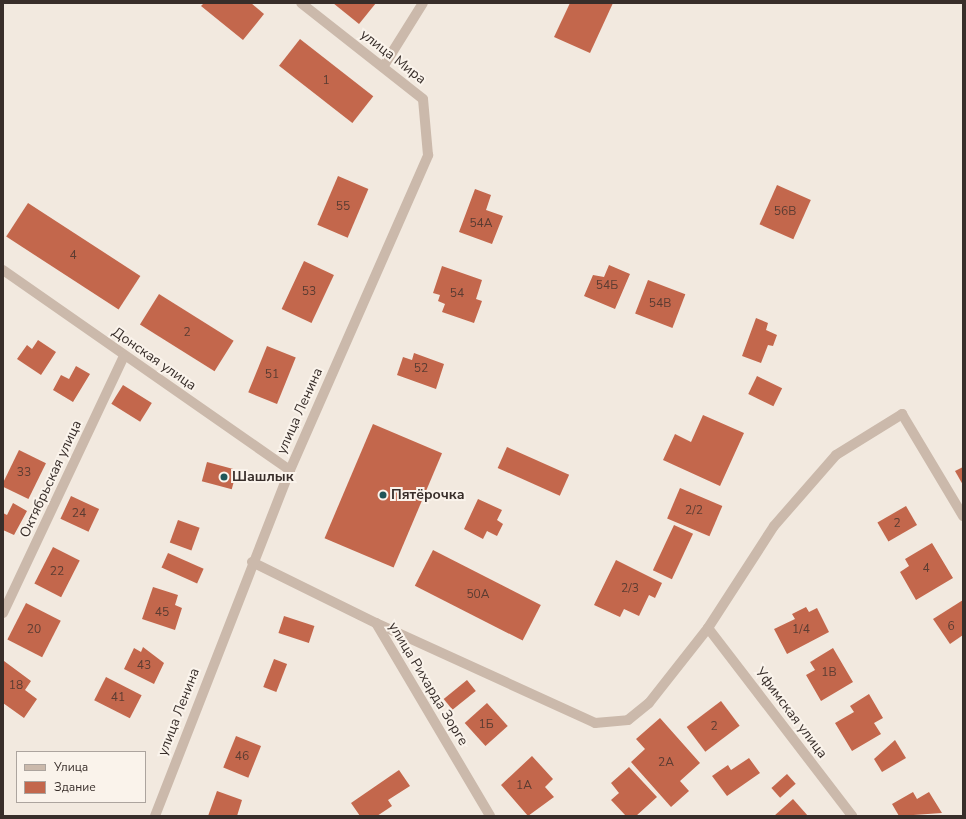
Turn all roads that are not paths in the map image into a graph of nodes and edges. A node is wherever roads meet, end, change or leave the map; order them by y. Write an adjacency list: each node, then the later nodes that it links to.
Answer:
1 (301, 3): 3 (street, улица Мира)
2 (423, 3): 3 (street)
3 (383, 67): 4 (street, улица Мира)
4 (428, 156): 7 (street, улица Ленина)
5 (3, 270): 6 (street, Донская улица)
6 (124, 356): 7 (street, Донская улица); 10 (street, Октябрьская улица)
7 (290, 470): 9 (street, улица Ленина)
8 (963, 516): 12 (street)
9 (252, 562): 11 (street, улица Рихарда Зорге); 13 (street, улица Ленина)
10 (3, 613)
11 (376, 623): 12 (street); 14 (street, улица Рихарда Зорге)
12 (708, 628): 15 (street, Уфимская улица)
13 (155, 816)
14 (490, 816)
15 (852, 816)

